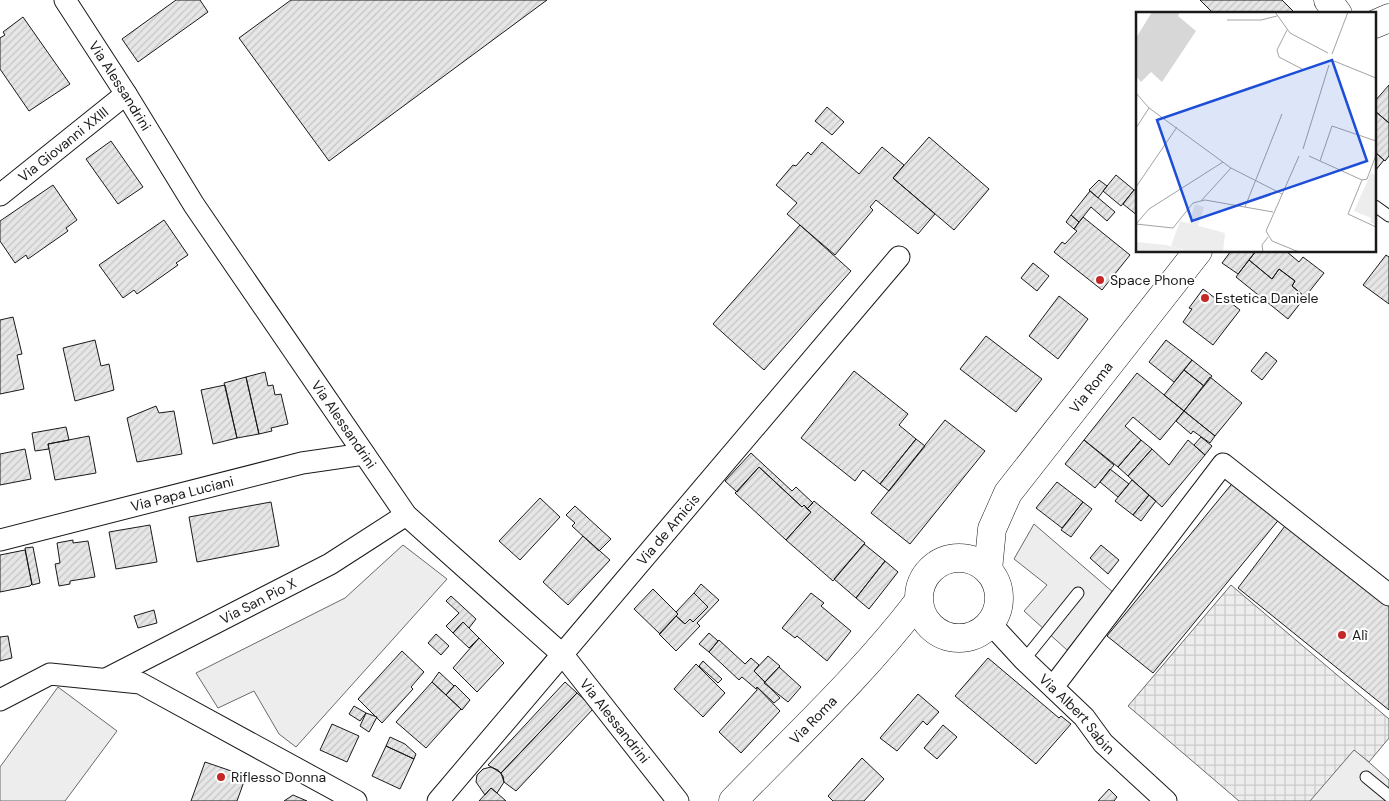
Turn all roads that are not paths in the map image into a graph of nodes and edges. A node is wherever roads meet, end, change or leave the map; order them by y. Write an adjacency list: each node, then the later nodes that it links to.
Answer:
1 (65, 0): 6 (street, Via Alessandrini)
2 (1328, 0): 3 (main road)
3 (1337, 12)
4 (1389, 18): 5 (main road)
5 (1376, 24)
6 (126, 94): 7 (street, Via Giovanni XXIII); 12 (street, Via Alessandrini)
7 (0, 195)
8 (1376, 207): 9 (lane)
9 (1389, 216)
10 (1197, 252): 14 (main road, Via Roma)
11 (899, 257): 24 (street, Via de Amicis)
12 (364, 454): 13 (street, Via Alessandrini); 15 (street, Via Papa Luciani)
13 (406, 515): 24 (street, Via Alessandrini); 26 (street, Via San Pio X)
14 (992, 529): 16 (main road, Via Roma); 17 (main road, Via Roma)
15 (0, 540)
16 (960, 558): 17 (main road); 20 (main road, Via Roma)
17 (988, 570): 21 (main road, Via Roma)
18 (1078, 593): 25 (lane)
19 (1389, 595): 27 (street)
20 (918, 602): 22 (main road); 23 (main road, Via Roma)
21 (990, 623): 22 (main road); 25 (street, Via Albert Sabin)
22 (933, 629): 23 (main road)
23 (892, 637): 34 (main road, Via Roma)
24 (563, 655): 32 (street, Via de Amicis); 33 (street, Via Alessandrini)
25 (1024, 660): 27 (street, Via Albert Sabin)
26 (106, 680): 28 (street); 31 (street)
27 (1053, 687): 35 (street, Via Albert Sabin)
28 (0, 700)
29 (1366, 777): 30 (lane)
30 (1389, 796)
31 (356, 801)
32 (438, 801)
33 (678, 801)
34 (733, 801)
35 (1166, 801)

